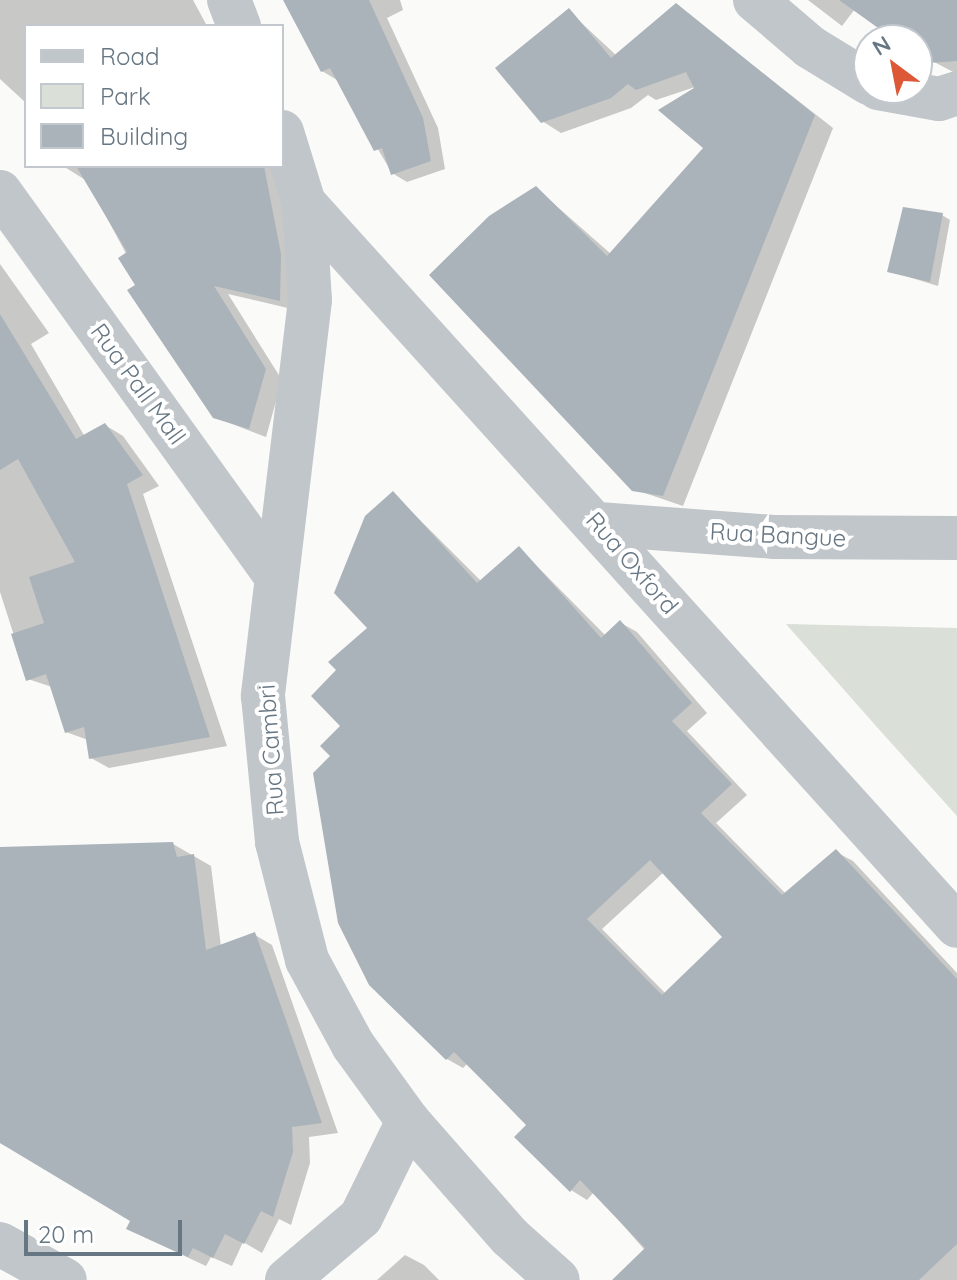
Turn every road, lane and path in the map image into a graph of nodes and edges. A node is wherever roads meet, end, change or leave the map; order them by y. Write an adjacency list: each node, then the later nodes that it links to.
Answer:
1 (229, 0): 3 (street)
2 (755, 0): 4 (street)
3 (238, 24)
4 (853, 73)
5 (957, 93): 6 (street)
6 (933, 98)
7 (284, 138): 9 (street, Rua Cambri)
8 (0, 192): 12 (street, Rua Pall Mall)
9 (304, 203): 10 (street, Rua Oxford); 12 (street, Rua Cambri)
10 (598, 524): 11 (street, Rua Bangue); 13 (street, Rua Oxford)
11 (957, 538)
12 (277, 577): 14 (street, Rua Cambri)
13 (957, 926)
14 (408, 1121): 17 (street); 18 (street, Rua Cambri)
15 (0, 1244): 16 (street)
16 (65, 1280)
17 (287, 1280)
18 (558, 1280)

